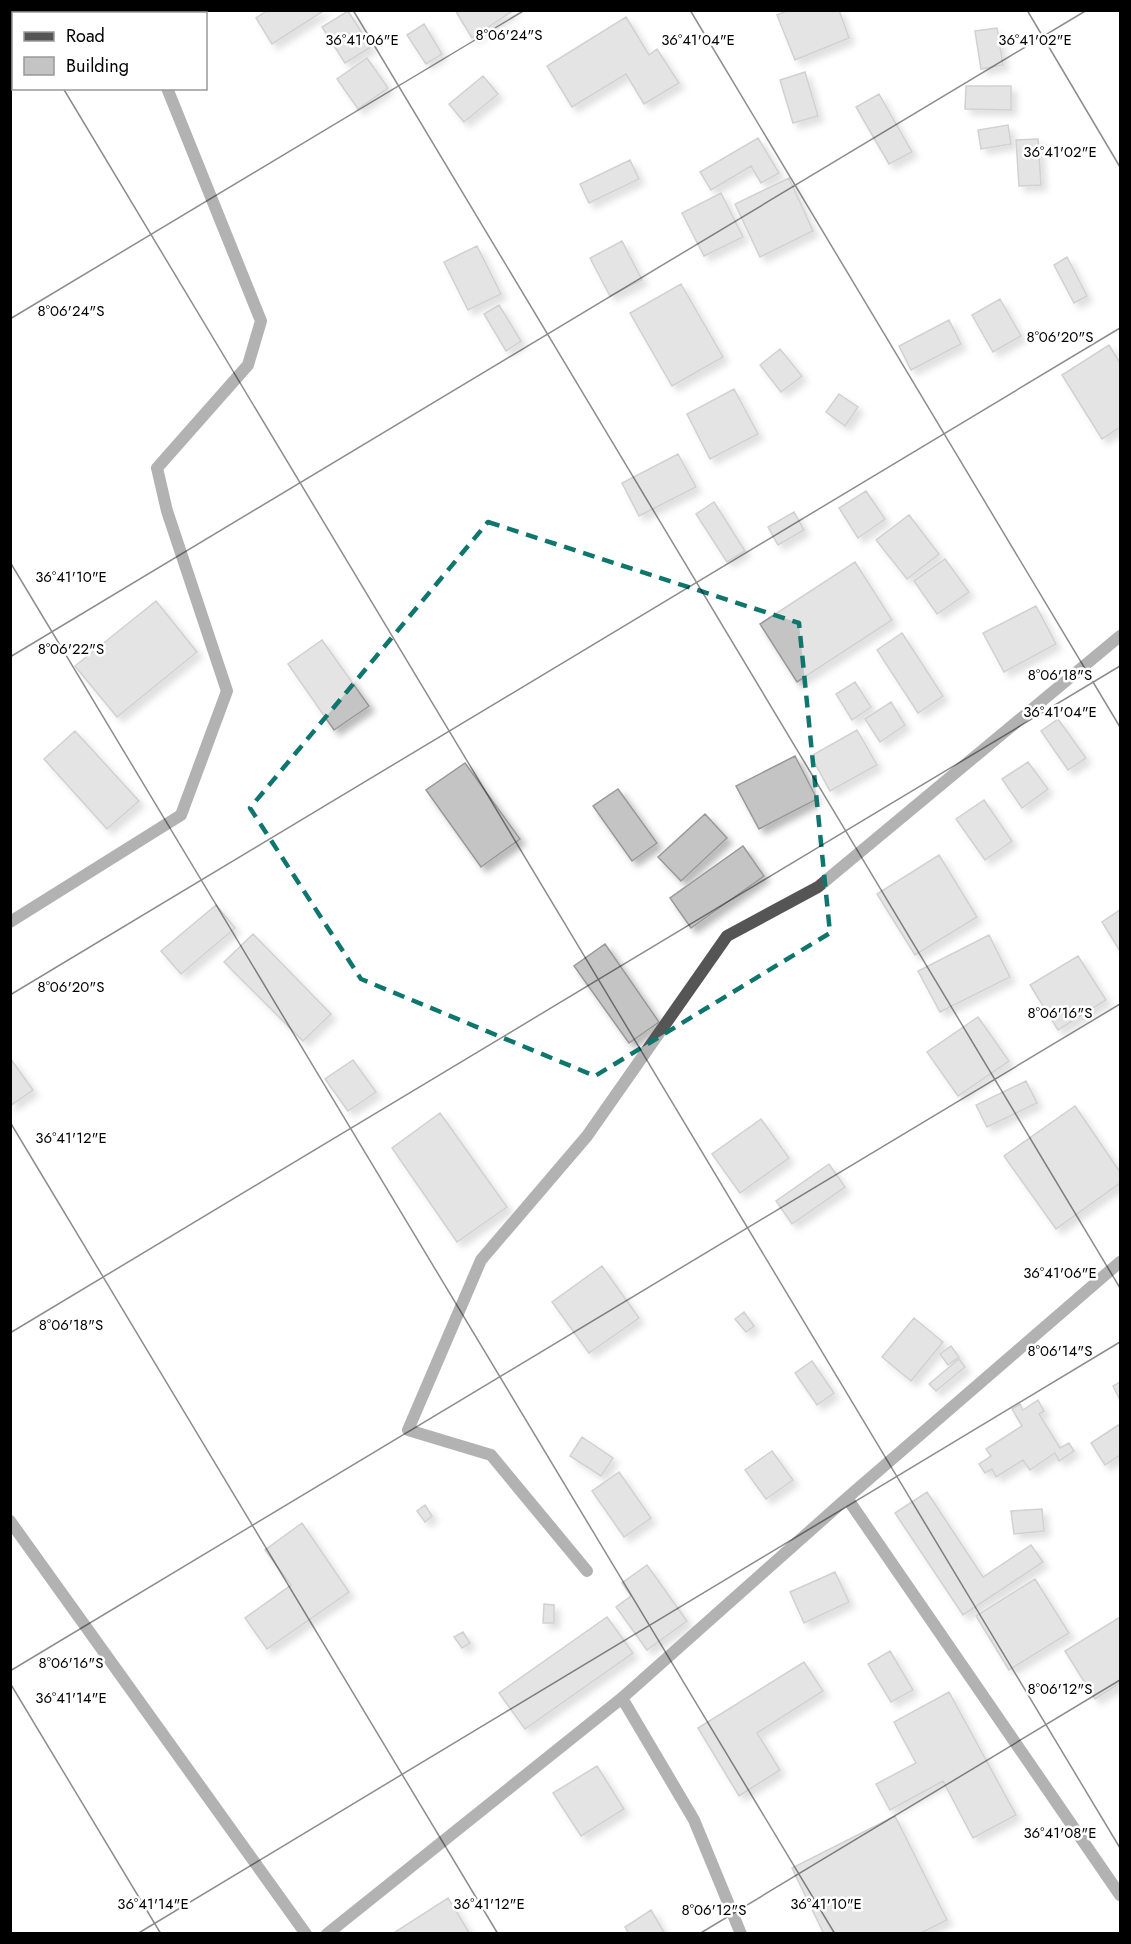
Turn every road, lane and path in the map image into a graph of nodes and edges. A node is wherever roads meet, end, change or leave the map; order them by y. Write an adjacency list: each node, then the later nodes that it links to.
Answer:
1 (168, 90): 3 (street)
2 (1120, 636): 7 (street)
3 (10, 922)
4 (1120, 1262): 5 (street)
5 (847, 1498): 8 (street); 9 (street)
6 (10, 1521): 10 (street)
7 (587, 1571)
8 (622, 1698): 11 (street); 12 (street)
9 (1120, 1895)
10 (306, 1934)
11 (327, 1934)
12 (741, 1934)

